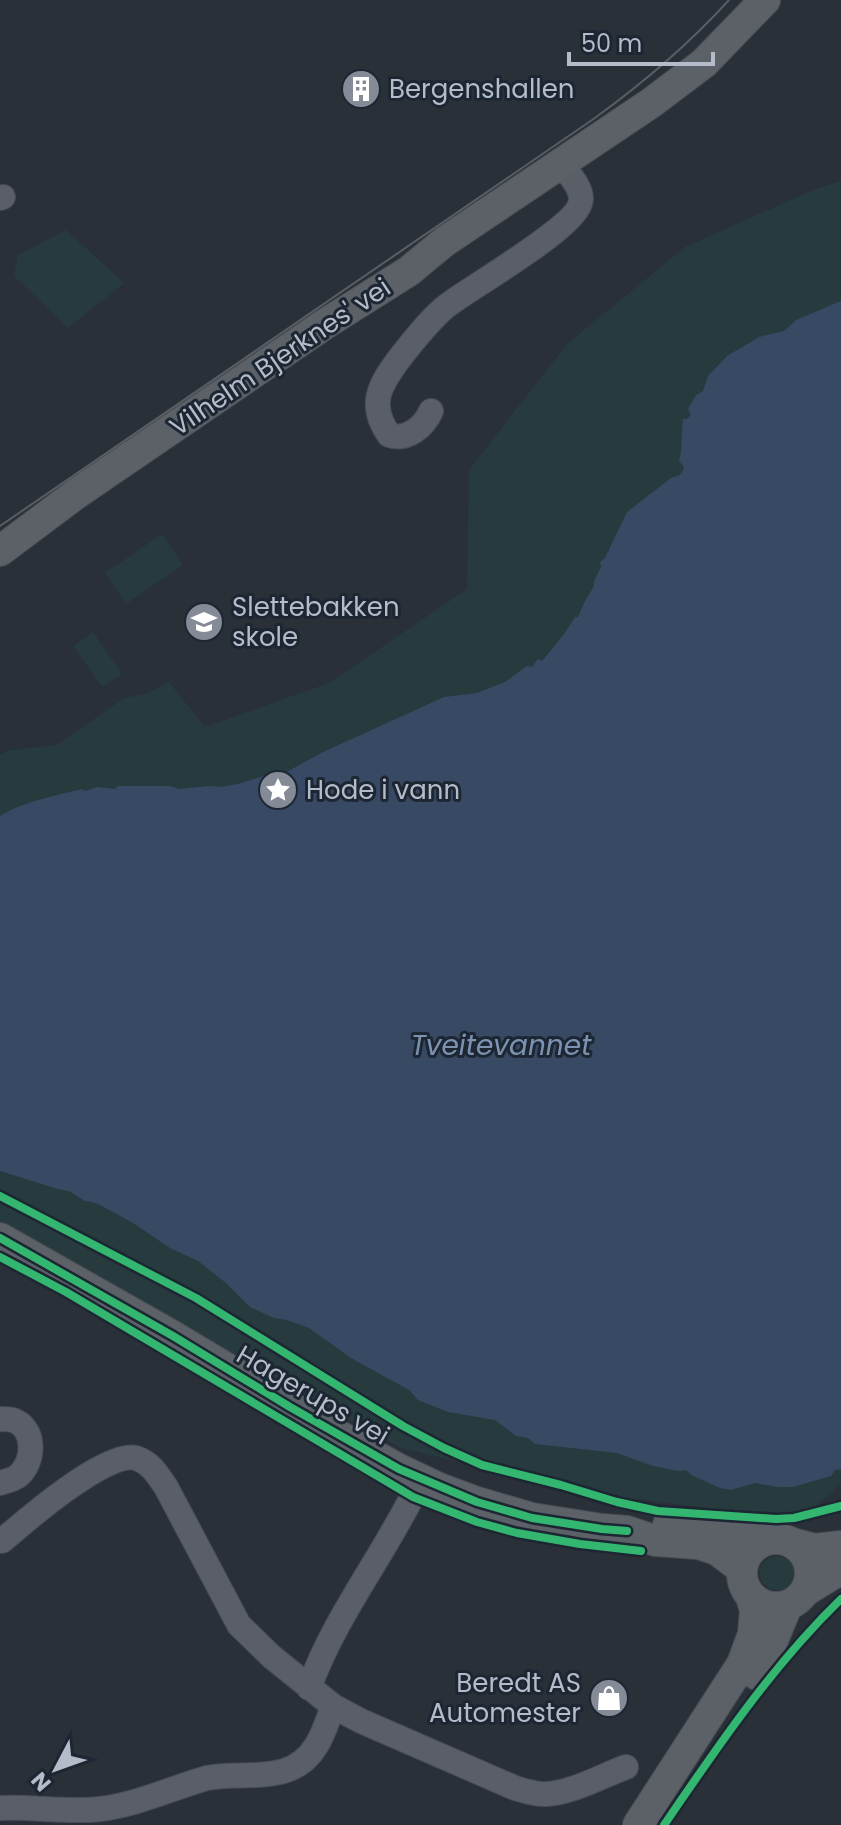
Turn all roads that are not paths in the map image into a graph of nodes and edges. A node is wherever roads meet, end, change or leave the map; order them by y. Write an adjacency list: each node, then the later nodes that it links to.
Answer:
1 (765, 0): 2 (main road, Vilhelm Bjerknes' vei)
2 (560, 163): 3 (street); 4 (main road, Vilhelm Bjerknes' vei)
3 (431, 411)
4 (0, 551)
5 (0, 1238): 7 (main road, Hagerups vei)
6 (0, 1419): 8 (street)
7 (421, 1479): 9 (main road, Hagerups vei); 16 (street)
8 (0, 1483)
9 (627, 1531): 11 (main road, Hagerups vei); 14 (main road, Hagerups vei)
10 (2, 1541): 16 (street)
11 (779, 1542): 12 (main road, Hagerups vei); 14 (main road); 15 (main road)
12 (841, 1546)
13 (841, 1569): 15 (main road)
14 (746, 1583): 15 (main road); 20 (main road)
15 (797, 1598): 21 (main road)
16 (309, 1688): 17 (street)
17 (333, 1706): 18 (street); 19 (street)
18 (626, 1767)
19 (0, 1808)
20 (638, 1825)
21 (654, 1825)

